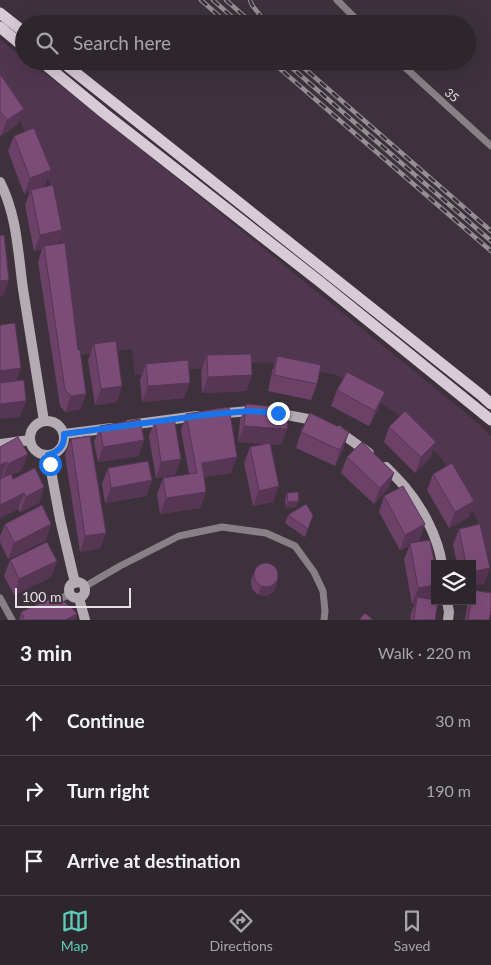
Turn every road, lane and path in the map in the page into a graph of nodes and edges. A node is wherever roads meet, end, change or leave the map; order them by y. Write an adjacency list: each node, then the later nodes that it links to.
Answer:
1 (337, 0): 3 (street)
2 (0, 13): 4 (main road)
3 (352, 15)
4 (15, 25)
5 (0, 28): 6 (main road)
6 (15, 40)
7 (51, 70): 13 (main road)
8 (72, 70): 12 (main road)
9 (408, 70): 10 (street, 35)
10 (491, 146)
11 (0, 182): 14 (street)
12 (491, 404)
13 (491, 420)
14 (44, 421): 15 (street); 16 (street)
15 (64, 434): 18 (street); 19 (street)
16 (30, 440): 17 (street); 18 (street)
17 (0, 444)
18 (48, 455): 20 (street)
19 (441, 560)
20 (80, 585): 21 (street); 21 (street); 27 (street)
21 (74, 596): 24 (street); 26 (street)
22 (0, 598): 25 (street)
23 (448, 605): 28 (street)
24 (44, 607)
25 (12, 620)
26 (85, 620)
27 (324, 620)
28 (448, 620)

